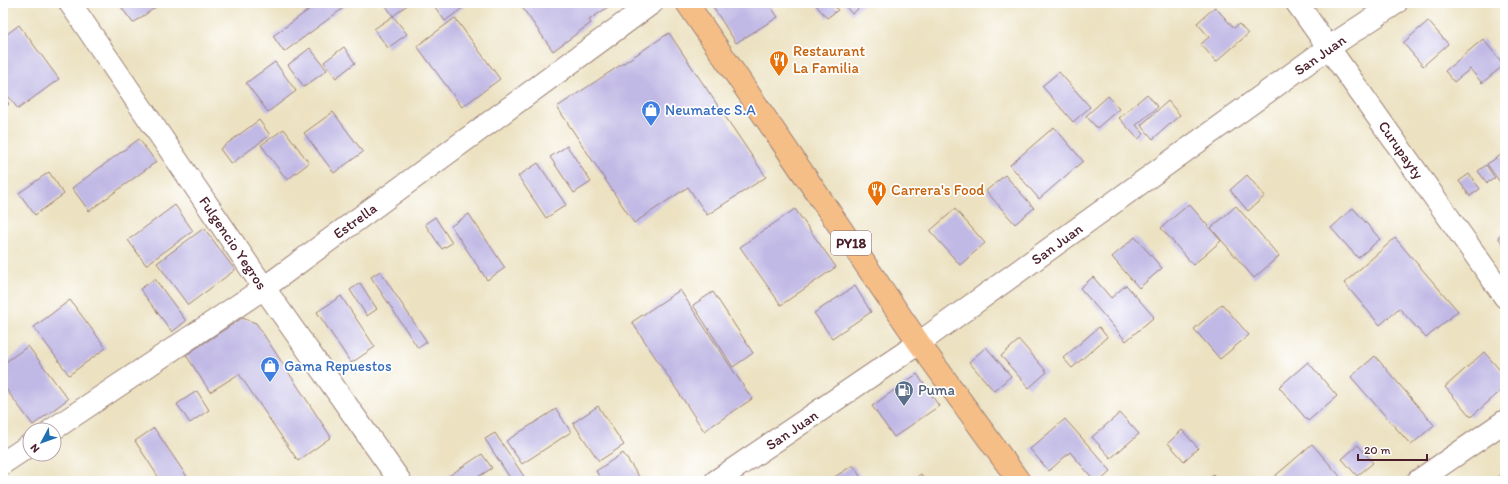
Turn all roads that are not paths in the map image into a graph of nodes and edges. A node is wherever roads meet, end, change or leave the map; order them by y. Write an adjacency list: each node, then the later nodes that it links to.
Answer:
1 (70, 3): 7 (street, Fulgencio Yegros)
2 (652, 3): 7 (street, Estrella)
3 (687, 3): 9 (highway, PY18)
4 (1297, 3): 6 (street, Curupayty)
5 (1396, 3): 6 (street, San Juan)
6 (1328, 48): 8 (street, Curupayty); 9 (street, San Juan)
7 (264, 288): 11 (street, Estrella); 14 (street, Fulgencio Yegros)
8 (1505, 297)
9 (919, 343): 15 (street, San Juan); 16 (highway, PY18)
10 (1505, 421): 17 (street)
11 (62, 423)
12 (22, 450): 13 (street)
13 (3, 463)
14 (400, 481)
15 (716, 481)
16 (1019, 481)
17 (1418, 481)

